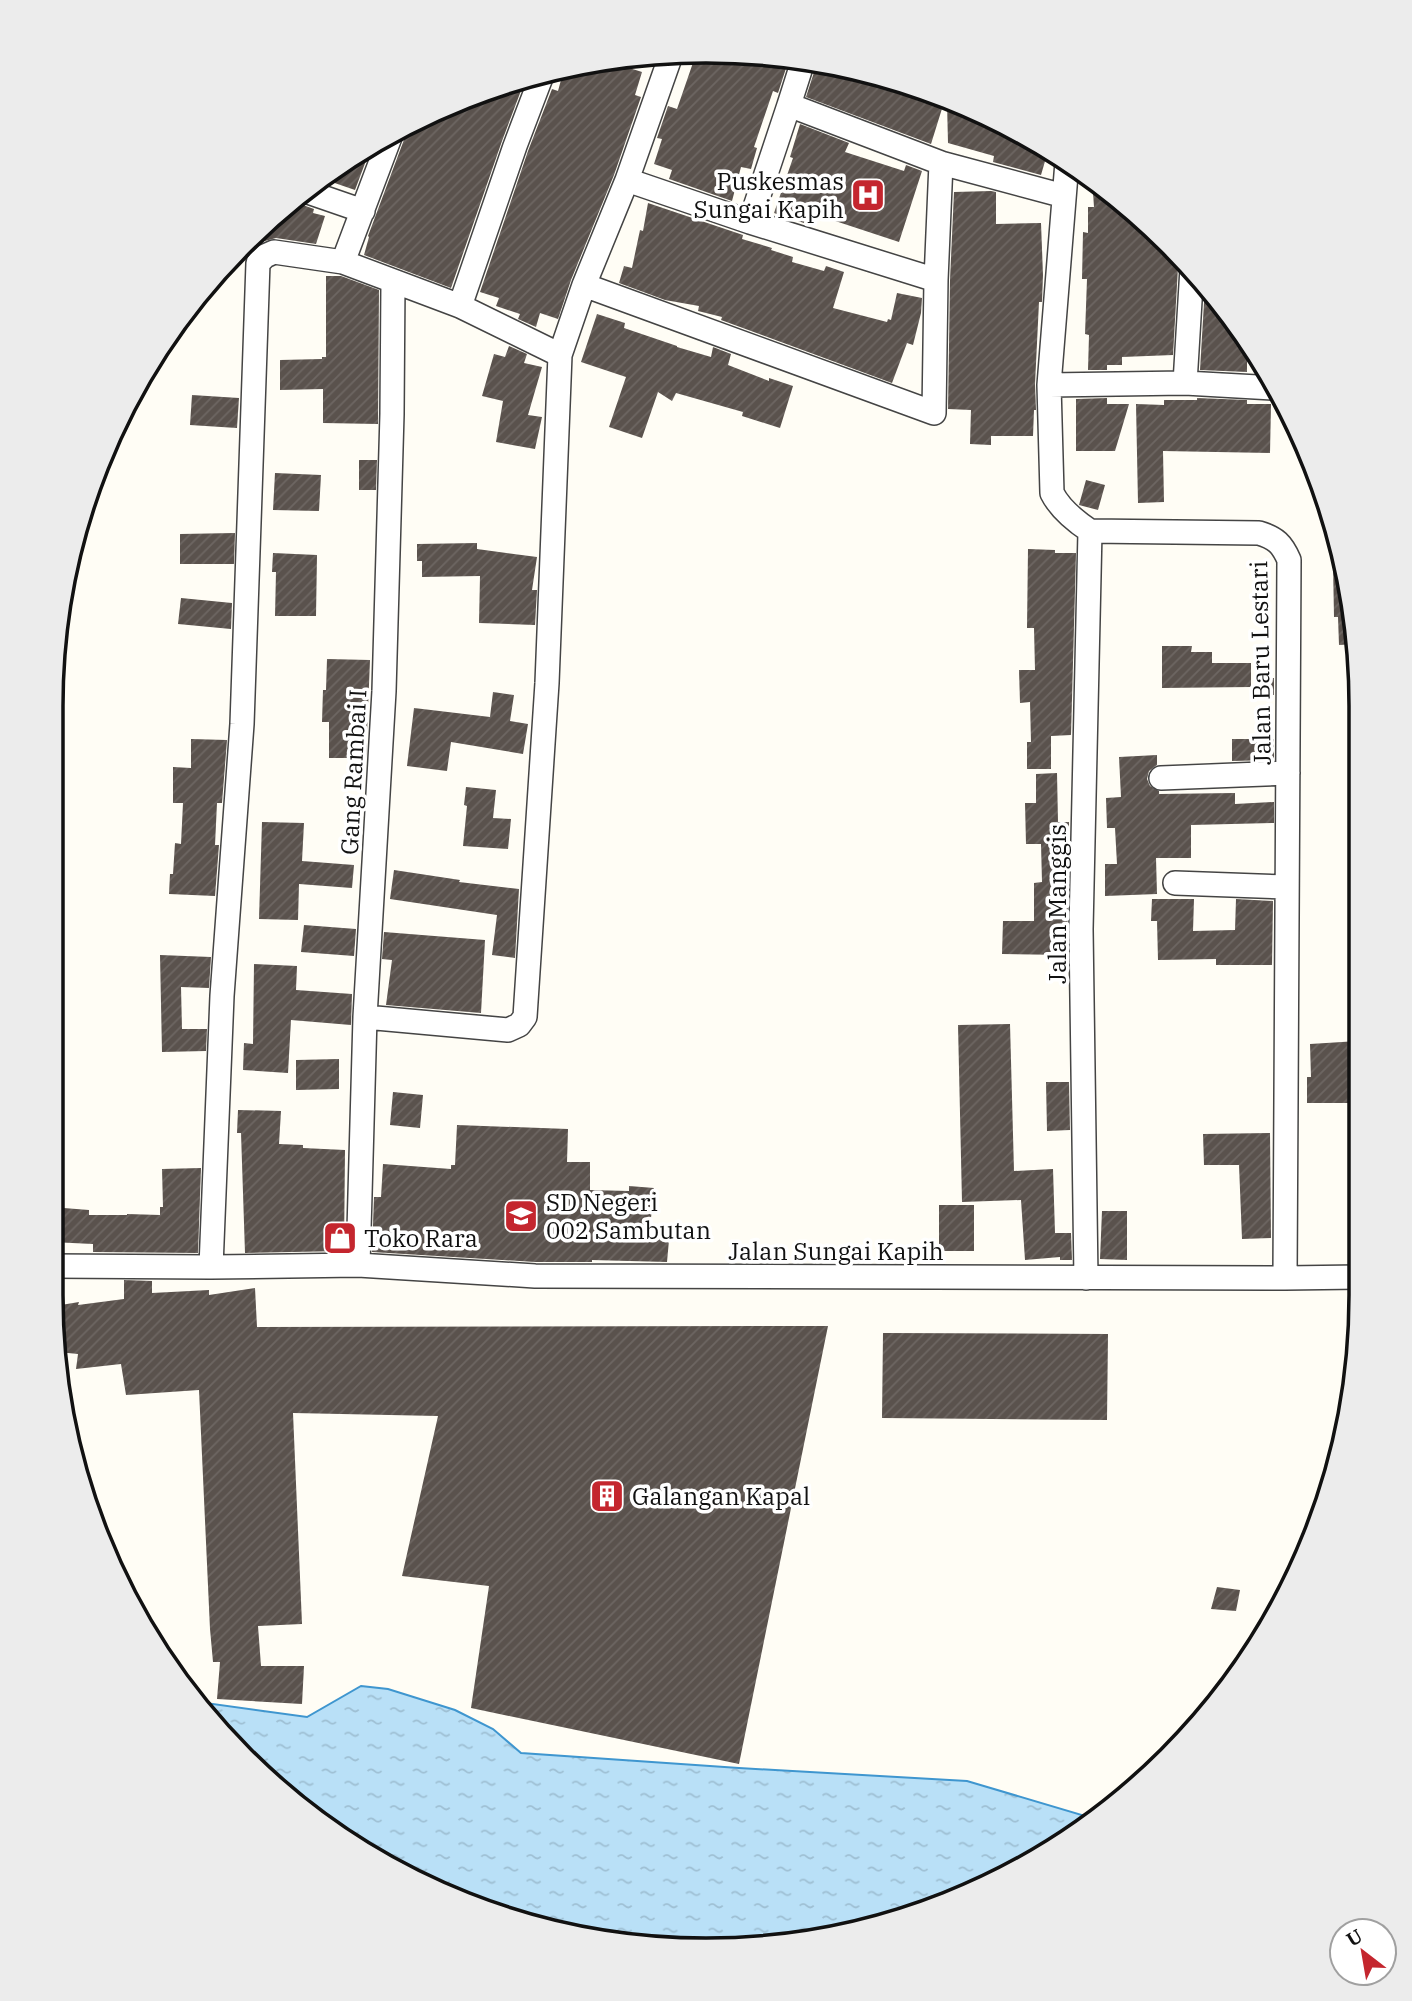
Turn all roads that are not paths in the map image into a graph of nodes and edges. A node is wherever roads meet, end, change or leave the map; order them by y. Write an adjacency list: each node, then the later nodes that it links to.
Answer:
1 (663, 64): 8 (street)
2 (800, 70): 4 (street)
3 (538, 86): 18 (street)
4 (789, 105): 6 (street); 12 (street)
5 (386, 148): 11 (street)
6 (941, 163): 10 (street); 14 (street)
7 (1066, 173): 10 (street)
8 (626, 180): 12 (street); 17 (street)
9 (316, 195): 11 (street)
10 (1065, 196): 21 (street)
11 (363, 211): 13 (street)
12 (750, 222): 14 (street)
13 (343, 262): 15 (street); 31 (street)
14 (936, 280): 17 (street)
15 (393, 282): 18 (street); 28 (street, Gang Rambai I)
16 (1191, 284): 20 (street)
17 (584, 285): 19 (street)
18 (460, 306): 19 (street)
19 (560, 355): 28 (street)
20 (1185, 383): 21 (street); 22 (street)
21 (1049, 384): 23 (street)
22 (1264, 387)
23 (1090, 531): 24 (street, Jalan Baru Lestari); 33 (street, Jalan Manggis)
24 (1288, 773): 25 (street); 27 (street, Jalan Baru Lestari)
25 (1161, 778)
26 (1175, 883): 27 (street)
27 (1287, 887): 34 (street, Jalan Baru Lestari)
28 (365, 1017): 29 (street, Gang Rambai I)
29 (358, 1265): 31 (street, Jalan Sungai Kapih); 33 (street, Jalan Sungai Kapih)
30 (63, 1266): 31 (street, Jalan Sungai Kapih)
31 (211, 1267)
32 (1349, 1277): 34 (street, Jalan Sungai Kapih)
33 (1086, 1278): 34 (street, Jalan Sungai Kapih)
34 (1285, 1278)

